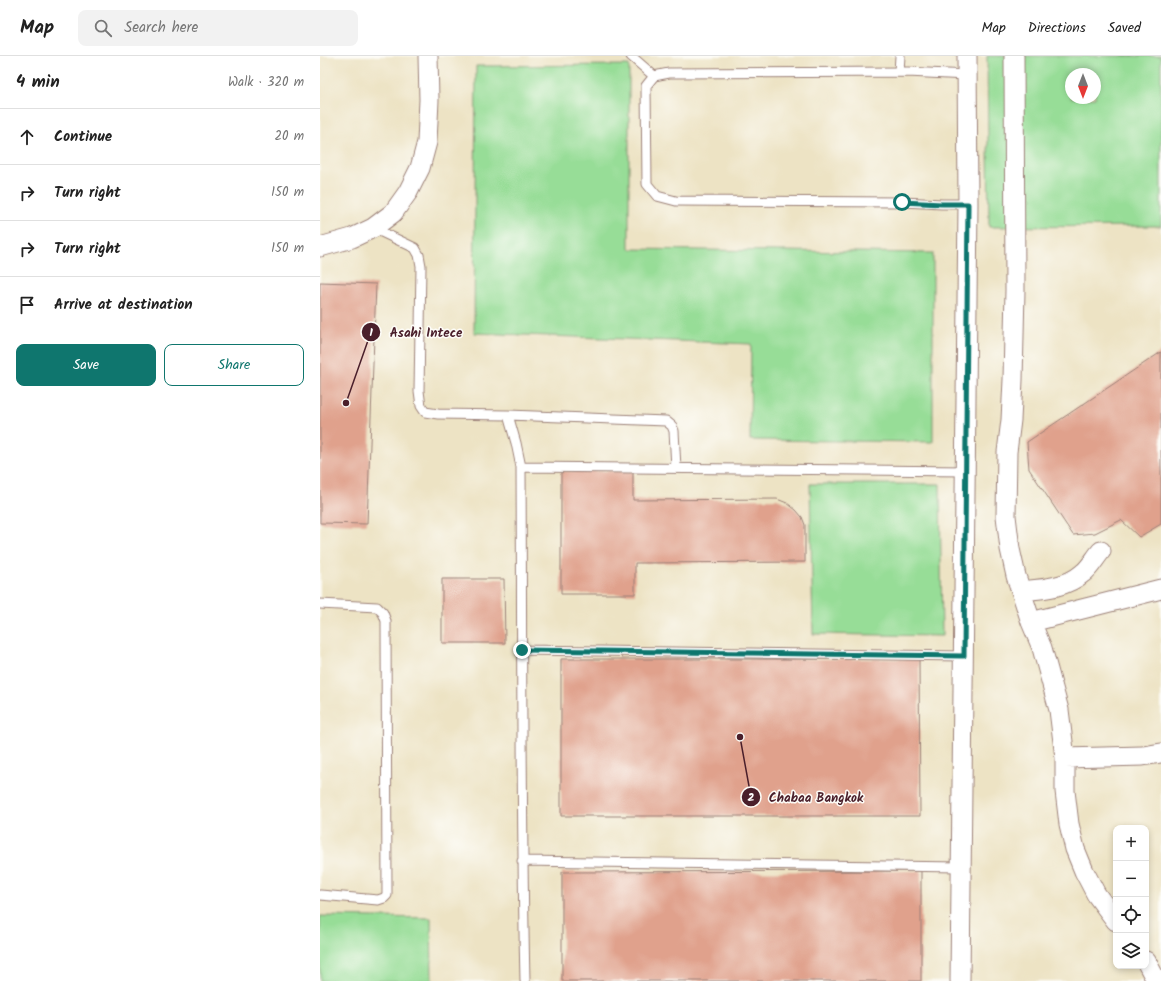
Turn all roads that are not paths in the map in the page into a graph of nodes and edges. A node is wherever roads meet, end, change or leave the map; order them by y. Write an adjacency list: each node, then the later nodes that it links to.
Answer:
1 (428, 56): 10 (street)
2 (632, 56): 8 (lane)
3 (900, 56): 6 (lane)
4 (967, 56): 7 (street)
5 (1014, 56): 18 (street)
6 (904, 72): 7 (lane); 8 (lane)
7 (967, 75): 9 (street)
8 (654, 76): 9 (lane)
9 (968, 204): 15 (street)
10 (373, 228): 11 (street); 12 (lane)
11 (320, 247)
12 (508, 416): 13 (lane); 14 (lane)
13 (520, 467): 14 (lane); 21 (lane)
14 (676, 468): 15 (lane)
15 (966, 471): 22 (street)
16 (1101, 551): 18 (street)
17 (1161, 589): 20 (street)
18 (1021, 591): 20 (street)
19 (320, 604): 27 (lane)
20 (1031, 622): 24 (street)
21 (522, 650): 22 (lane); 25 (lane)
22 (964, 656): 26 (street)
23 (1161, 753): 24 (street)
24 (1065, 758): 28 (street)
25 (522, 861): 26 (lane); 31 (lane)
26 (961, 867): 32 (street)
27 (320, 895)
28 (1113, 917)
29 (1149, 966): 30 (street)
30 (1158, 980)
31 (524, 981)
32 (960, 981)

